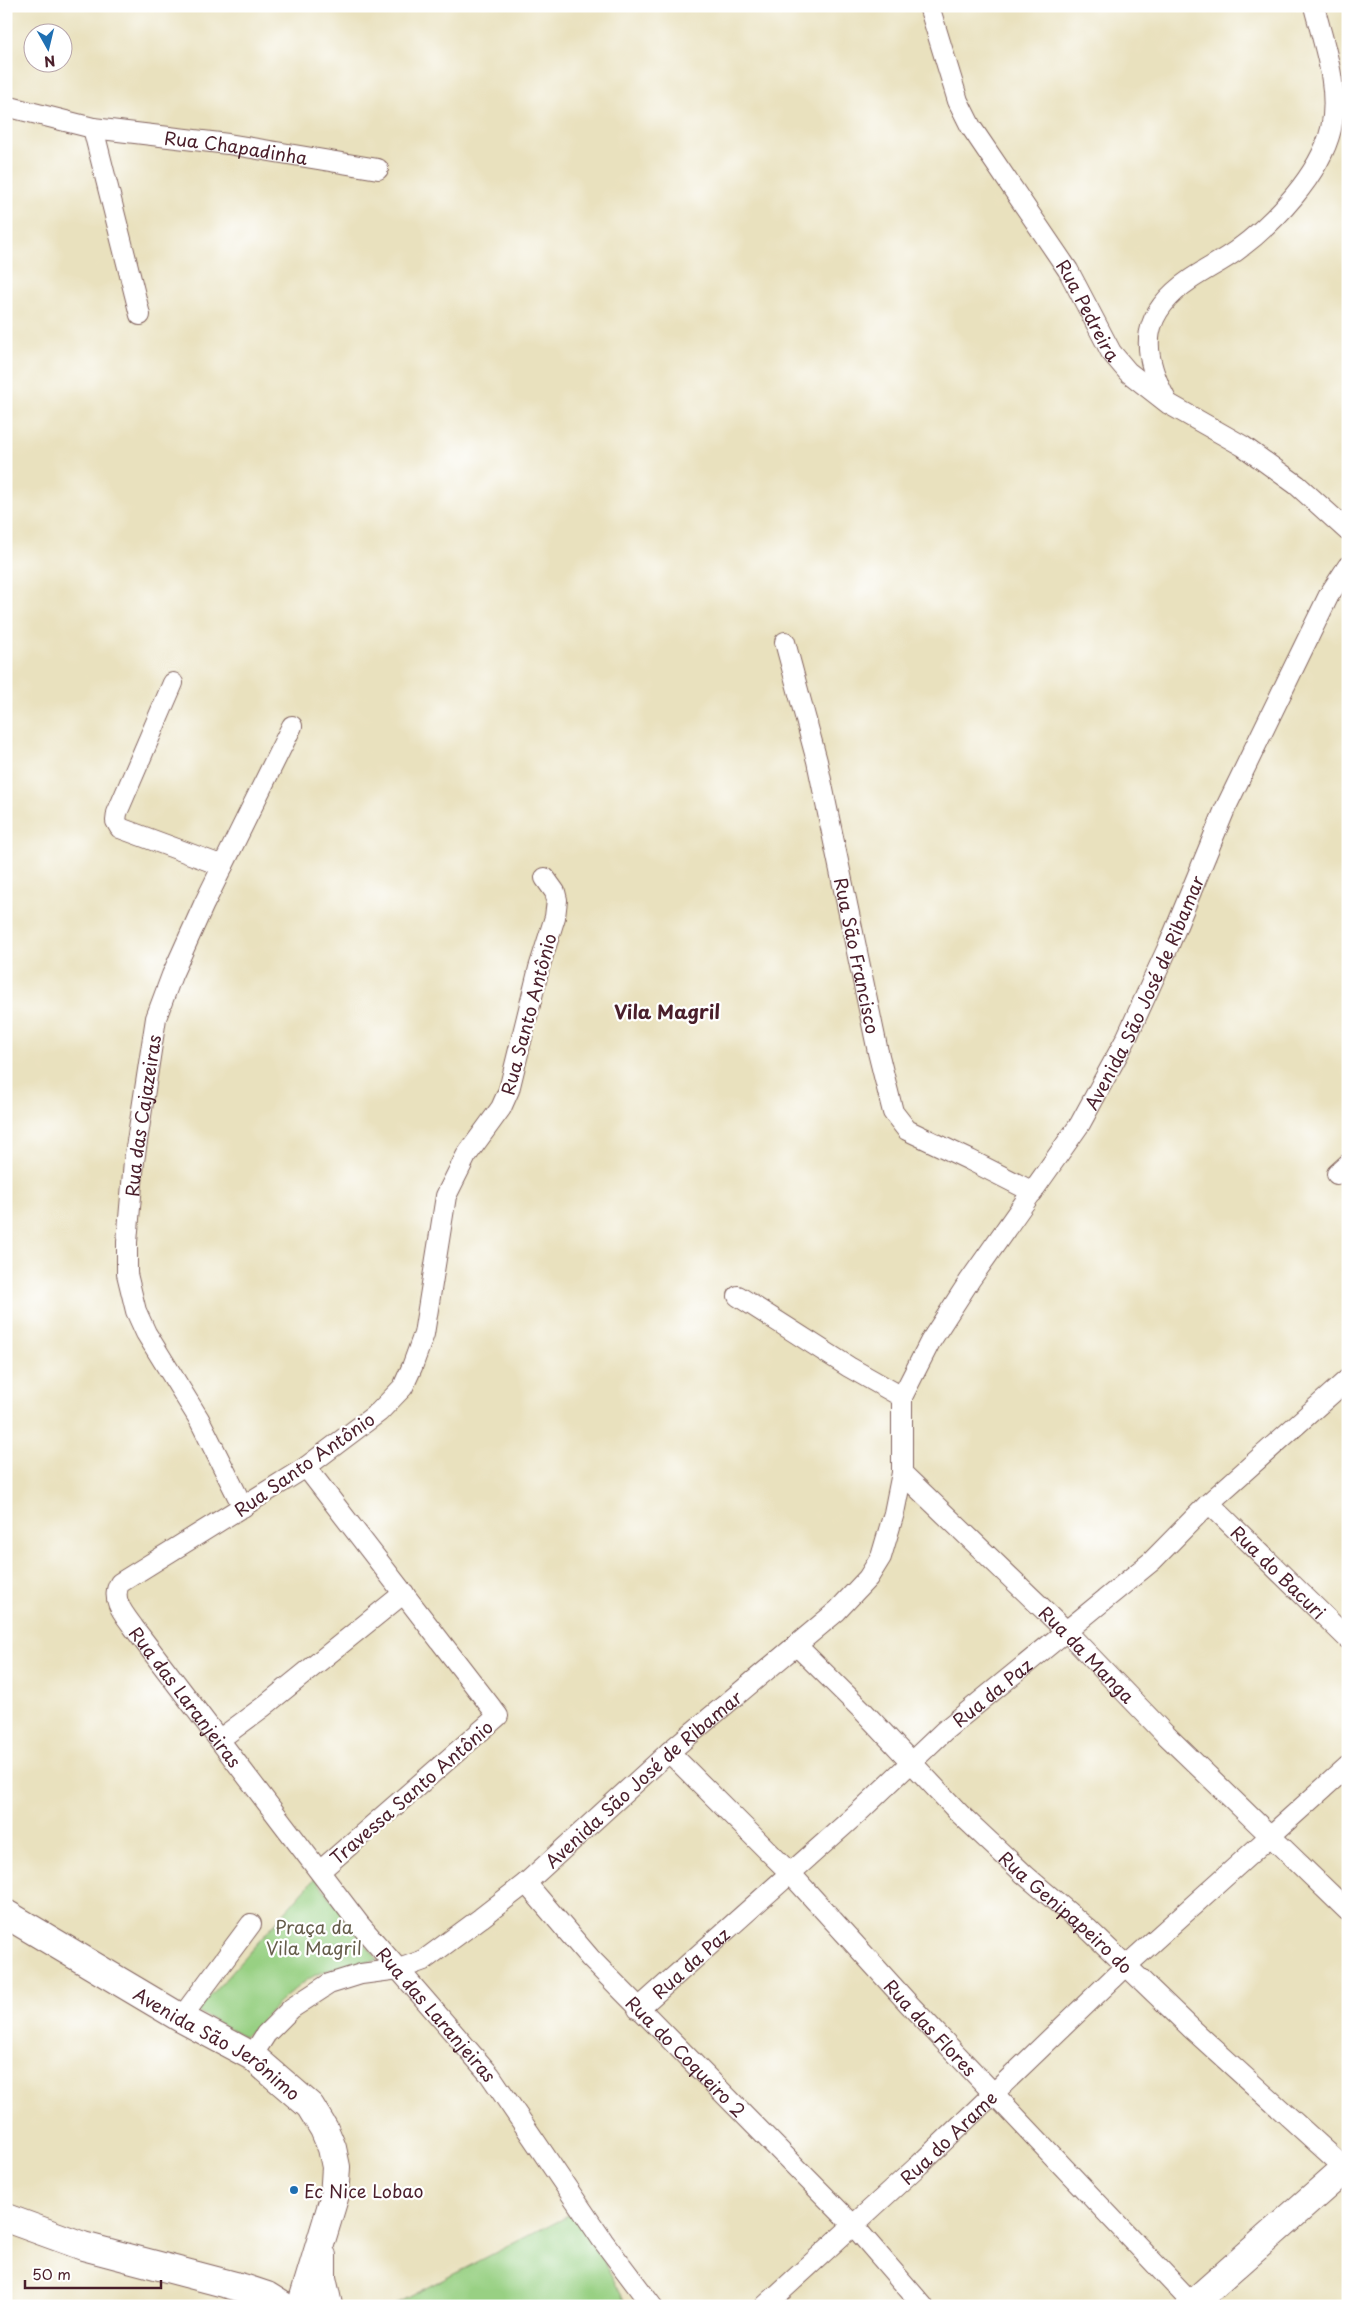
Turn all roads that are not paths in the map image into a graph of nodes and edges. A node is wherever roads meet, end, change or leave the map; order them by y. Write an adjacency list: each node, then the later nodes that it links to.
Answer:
1 (929, 6): 7 (street, Rua Pedreira)
2 (1314, 6): 7 (street)
3 (6, 106): 4 (street, Rua Chapadinha)
4 (93, 128): 5 (street, Rua Chapadinha); 6 (street)
5 (378, 169)
6 (140, 315)
7 (1169, 404): 8 (street, Rua Pedreira)
8 (1348, 531)
9 (1348, 566): 15 (street, Avenida São José de Ribamar)
10 (784, 642): 15 (street, Rua São Francisco)
11 (173, 683): 13 (street)
12 (292, 726): 13 (street, Rua das Cajazeiras)
13 (223, 866): 22 (street, Rua das Cajazeiras)
14 (545, 878): 19 (street, Rua Santo Antônio)
15 (1033, 1192): 18 (street, Avenida São José de Ribamar)
16 (738, 1296): 18 (street)
17 (1348, 1379): 21 (street, Rua da Paz)
18 (902, 1397): 20 (street, Avenida São José de Ribamar)
19 (306, 1467): 22 (street, Rua Santo Antônio); 24 (street, Travessa Santo Antônio)
20 (902, 1473): 25 (street, Rua da Manga); 27 (street, Avenida São José de Ribamar)
21 (1209, 1503): 25 (street, Rua da Paz); 26 (street, Rua do Bacuri)
22 (243, 1507): 23 (street, Rua Santo Antônio)
23 (120, 1583): 28 (street, Rua das Laranjeiras)
24 (404, 1592): 28 (street); 33 (street, Travessa Santo Antônio)
25 (1066, 1631): 30 (street, Rua da Paz); 32 (street, Rua da Manga)
26 (1348, 1639)
27 (796, 1645): 29 (street, Avenida São José de Ribamar); 30 (street, Rua Genipapeiro do)
28 (220, 1739): 33 (street, Rua das Laranjeiras)
29 (669, 1752): 34 (street, Rua das Flores); 35 (street, Avenida São José de Ribamar)
30 (910, 1763): 34 (street, Rua da Paz); 39 (street, Rua Genipapeiro do)
31 (1348, 1766): 32 (street)
32 (1271, 1837): 36 (street, Rua da Manga); 39 (street)
33 (320, 1871): 40 (street, Rua das Laranjeiras)
34 (790, 1873): 41 (street, Rua da Paz); 44 (street, Rua das Flores)
35 (526, 1883): 40 (street, Avenida São José de Ribamar); 41 (street, Rua do Coqueiro 2)
36 (1348, 1911)
37 (6, 1914): 42 (main road, Avenida São Jerônimo)
38 (251, 1924): 42 (street)
39 (1127, 1965): 44 (street, Rua do Arame); 45 (street, Rua Genipapeiro do)
40 (399, 1969): 43 (street, Avenida São José de Ribamar); 50 (street, Rua das Laranjeiras)
41 (638, 2010): 47 (street, Rua do Coqueiro 2)
42 (181, 2018): 43 (main road, Avenida São Jerônimo)
43 (252, 2056): 48 (main road, Avenida São Jerônimo)
44 (994, 2093): 47 (street, Rua do Arame); 49 (street, Rua das Flores)
45 (1346, 2167): 49 (main road)
46 (6, 2218): 48 (main road)
47 (853, 2225): 51 (street, Rua do Arame); 52 (street, Rua do Coqueiro 2)
48 (307, 2303)
49 (1191, 2305)
50 (652, 2306)
51 (765, 2306)
52 (924, 2306)

